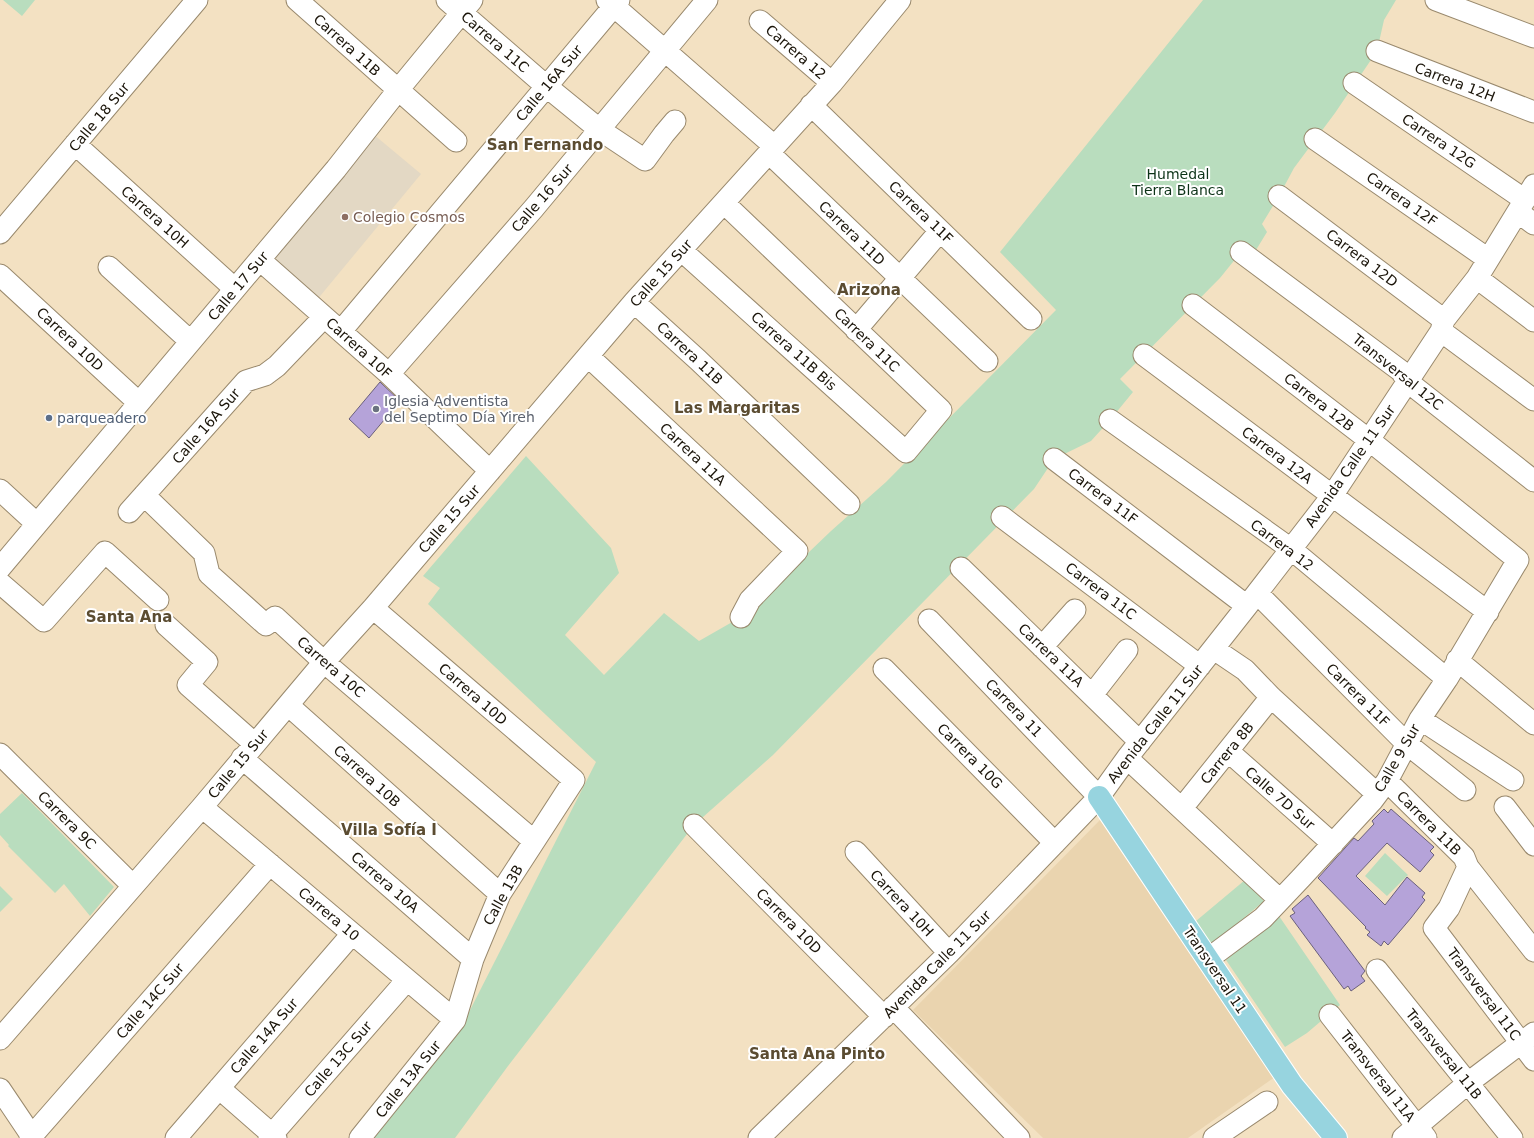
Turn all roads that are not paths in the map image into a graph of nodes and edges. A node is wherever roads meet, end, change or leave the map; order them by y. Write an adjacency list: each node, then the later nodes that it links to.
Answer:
1 (197, 0): 22 (street, Calle 18 Sur)
2 (297, 0): 15 (street, Carrera 11B)
3 (707, 0): 10 (street, Calle 16 Sur)
4 (900, 0): 12 (street, Calle 15 Sur)
5 (1436, 0): 9 (street)
6 (613, 2): 10 (street, Carrera 11D); 14 (street, Calle 16A Sur)
7 (460, 4): 14 (street, Carrera 11C); 15 (street, Calle 17 Sur)
8 (760, 21): 12 (street, Carrera 12)
9 (1534, 37)
10 (665, 52): 19 (street, Calle 16 Sur); 23 (street, Carrera 11D)
11 (1377, 52): 17 (street, Carrera 12H)
12 (832, 83): 16 (street, Calle 15 Sur)
13 (1354, 83): 25 (street, Carrera 12G)
14 (546, 86): 19 (street, Carrera 11C); 46 (street, Calle 16A Sur)
15 (398, 90): 21 (street, Carrera 11B); 33 (street, Calle 17 Sur)
16 (811, 105): 23 (street, Calle 15 Sur); 28 (street, Carrera 11F)
17 (1534, 112)
18 (675, 121): 19 (street, Carrera 11C)
19 (600, 130): 51 (street, Calle 16 Sur)
20 (1315, 139): 32 (street, Carrera 12F)
21 (456, 141)
22 (75, 144): 29 (street, Calle 18 Sur); 38 (street, Carrera 10H)
23 (772, 150): 26 (street, Calle 15 Sur); 37 (street, Carrera 11D)
24 (1279, 196): 44 (street, Carrera 12D)
25 (1526, 199): 27 (street, Carrera 12G); 32 (street, Avenida Calle 11 Sur)
26 (724, 203): 30 (street, Calle 15 Sur); 45 (street, Carrera 11C)
27 (1534, 224)
28 (940, 231): 37 (street); 42 (street, Carrera 11F)
29 (0, 233)
30 (681, 250): 39 (street, Calle 15 Sur); 55 (street, Carrera 11B Bis)
31 (1241, 252): 52 (street, Transversal 12C)
32 (1488, 259): 36 (street, Avenida Calle 11 Sur)
33 (260, 260): 38 (street, Calle 17 Sur); 41 (street, Carrera 10F)
34 (109, 267): 47 (street)
35 (0, 275): 54 (street, Carrera 10D)
36 (1477, 278): 43 (street); 44 (street, Avenida Calle 11 Sur)
37 (900, 279): 45 (street); 50 (street, Carrera 11D)
38 (235, 290): 47 (street, Calle 17 Sur)
39 (634, 302): 49 (street, Calle 15 Sur); 64 (street, Carrera 11B)
40 (1193, 305): 57 (street, Carrera 12B)
41 (324, 317): 46 (street, Carrera 10F); 62 (street, Calle 16A Sur)
42 (1031, 319)
43 (1534, 321)
44 (1442, 325): 52 (street, Avenida Calle 11 Sur); 53 (street, Carrera 12D)
45 (856, 330): 55 (street, Carrera 11C)
46 (341, 331): 51 (street, Carrera 10F)
47 (190, 341): 54 (street, Calle 17 Sur)
48 (1144, 355): 63 (street, Carrera 12A)
49 (589, 357): 59 (street, Calle 15 Sur); 78 (street, Carrera 11A)
50 (987, 362)
51 (389, 374): 59 (street, Carrera 10F)
52 (1408, 382): 57 (street, Avenida Calle 11 Sur); 60 (street, Transversal 12C)
53 (1534, 400)
54 (139, 403): 67 (street, Calle 17 Sur)
55 (941, 410)
56 (1110, 420): 68 (street, Carrera 12)
57 (1369, 440): 63 (street, Avenida Calle 11 Sur); 69 (street, Carrera 12B)
58 (1054, 459): 74 (street, Carrera 11F)
59 (490, 471): 75 (street, Calle 15 Sur)
60 (1534, 481)
61 (0, 490): 67 (street)
62 (144, 495): 65 (street, Calle 16A Sur); 85 (street, Carrera 10C)
63 (1332, 496): 68 (street, Avenida Calle 11 Sur); 77 (street, Carrera 12A)
64 (848, 504)
65 (129, 512)
66 (1002, 517): 86 (street, Carrera 11C)
67 (36, 524): 70 (street, Calle 17 Sur)
68 (1291, 549): 74 (street, Avenida Calle 11 Sur); 88 (street, Carrera 12)
69 (1518, 560): 77 (street, Calle 9 Sur)
70 (0, 568)
71 (961, 568): 81 (street, Carrera 11A)
72 (0, 583): 73 (street)
73 (158, 600)
74 (1252, 600): 82 (street, Avenida Calle 11 Sur); 94 (street, Carrera 11F)
75 (373, 608): 85 (street, Calle 15 Sur); 99 (street, Carrera 10D)
76 (1074, 610): 81 (street)
77 (1488, 612): 84 (street, Calle 9 Sur)
78 (741, 617)
79 (929, 620): 103 (street, Carrera 11)
80 (166, 625): 96 (street, Carrera 10A)
81 (1042, 647): 89 (street, Carrera 11A)
82 (1214, 649): 86 (street, Avenida Calle 11 Sur); 90 (street)
83 (1127, 650): 89 (street)
84 (1457, 660): 88 (street, Calle 9 Sur); 93 (street)
85 (324, 662): 91 (street, Calle 15 Sur); 108 (street, Carrera 10C)
86 (1200, 666): 95 (street, Avenida Calle 11 Sur)
87 (884, 669): 109 (street, Carrera 10G)
88 (1447, 679): 92 (street, Calle 9 Sur)
89 (1092, 695): 95 (street, Carrera 11A)
90 (1271, 697): 97 (street, Carrera 8B); 101 (street)
91 (288, 705): 96 (street, Calle 15 Sur); 116 (street, Carrera 10B)
92 (1420, 719): 94 (street, Calle 9 Sur); 100 (street)
93 (1534, 724)
94 (1407, 744): 101 (street, Calle 9 Sur); 102 (street, Carrera 11F)
95 (1134, 750): 103 (street, Avenida Calle 11 Sur); 106 (street, Carrera 11A)
96 (248, 751): 104 (street, Calle 15 Sur); 121 (street, Carrera 10A)
97 (1228, 751): 106 (street, Carrera 8B); 110 (street, Calle 7D Sur)
98 (0, 754): 115 (street, Carrera 9C)
99 (574, 780): 108 (street, Calle 13B)
100 (1513, 780)
101 (1382, 787): 110 (street, Calle 9 Sur); 114 (street, Carrera 11B)
102 (1465, 790)
103 (1099, 797): 109 (street, Avenida Calle 11 Sur); 122 (main road, Transversal 11)
104 (202, 807): 113 (street, Carrera 10); 115 (street, Calle 15 Sur)
105 (1505, 807): 111 (street)
106 (1182, 808): 117 (street, Carrera 11A)
107 (694, 825): 125 (street, Carrera 10D)
108 (534, 841): 116 (street, Calle 13B)
109 (1055, 844): 120 (street, Avenida Calle 11 Sur)
110 (1333, 844): 117 (street, Calle 9 Sur)
111 (1534, 845)
112 (856, 852): 120 (street, Carrera 10H)
113 (270, 864): 118 (street, Carrera 10); 137 (street, Calle 14C Sur)
114 (1468, 867): 119 (street, Carrera 11B); 128 (street, Transversal 11C)
115 (133, 886): 129 (street, Calle 15 Sur)
116 (500, 894): 121 (street, Calle 13B)
117 (1280, 900): 122 (street, Calle 9 Sur)
118 (352, 934): 124 (street, Carrera 10); 132 (street, Calle 14A Sur)
119 (1534, 951)
120 (949, 953): 125 (street, Avenida Calle 11 Sur)
121 (473, 959): 127 (street, Calle 13B)
122 (1208, 959): 143 (main road, Transversal 11)
123 (1377, 970): 131 (street, Transversal 11B)
124 (407, 980): 127 (street, Carrera 10); 138 (street, Calle 13C Sur)
125 (889, 1012): 141 (street, Avenida Calle 11 Sur); 142 (street, Carrera 10D)
126 (1330, 1015): 135 (street, Transversal 11A)
127 (455, 1020): 140 (street, Calle 13A Sur)
128 (1528, 1038): 130 (street, Transversal 11C); 131 (street)
129 (0, 1039)
130 (1534, 1060)
131 (1468, 1083): 135 (street); 144 (street, Transversal 11B)
132 (219, 1088): 138 (street); 139 (street, Calle 14A Sur)
133 (0, 1089): 137 (street)
134 (1267, 1102): 136 (street)
135 (1416, 1134)
136 (1227, 1135)
137 (31, 1137)
138 (272, 1137)
139 (176, 1138)
140 (360, 1138)
141 (759, 1138)
142 (1019, 1138)
143 (1336, 1138)
144 (1512, 1138)

